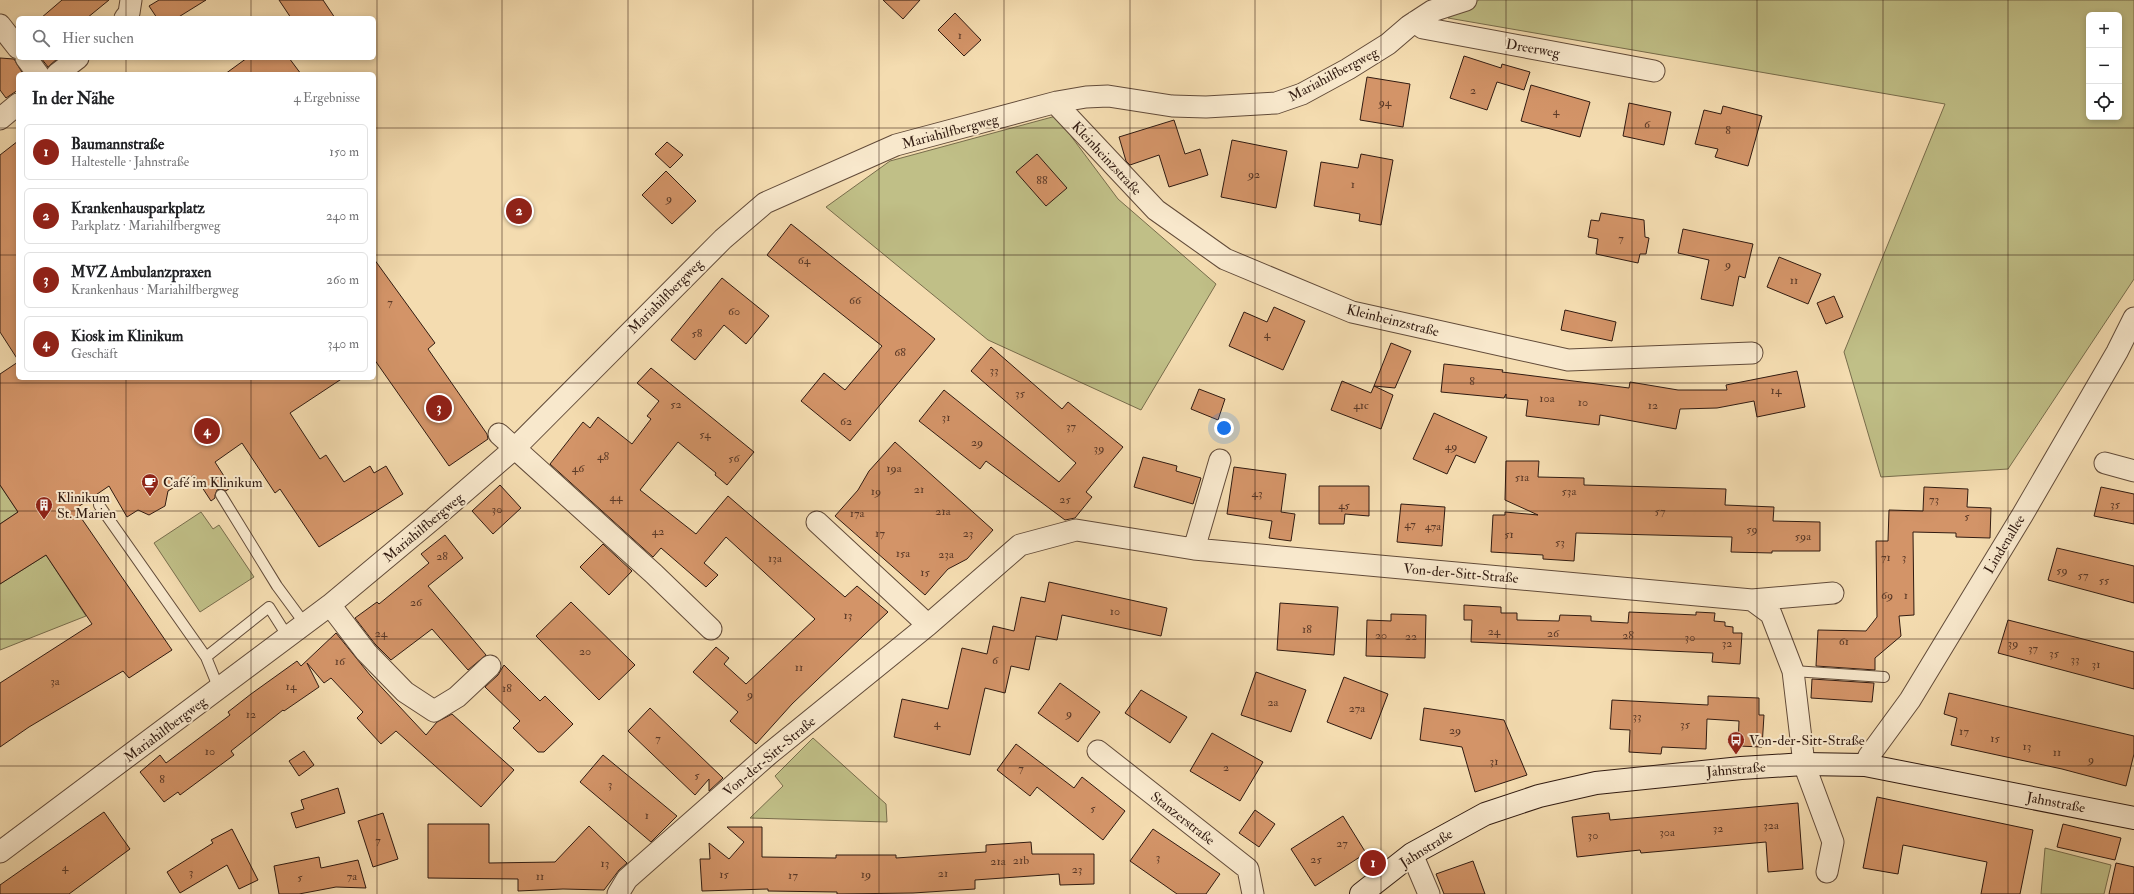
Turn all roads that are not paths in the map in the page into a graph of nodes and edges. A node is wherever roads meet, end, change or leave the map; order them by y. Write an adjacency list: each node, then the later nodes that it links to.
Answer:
1 (131, 0): 3 (street)
2 (1466, 0): 4 (street, Mariahilfbergweg)
3 (127, 16)
4 (1415, 22): 9 (street, Dreerweg); 12 (street, Mariahilfbergweg)
5 (0, 25): 6 (street)
6 (16, 45)
7 (28, 60): 10 (street)
8 (75, 60): 11 (street)
9 (1654, 70)
10 (36, 72)
11 (60, 72)
12 (1058, 102): 16 (street, Kleinheinzstraße); 18 (street, Mariahilfbergweg)
13 (16, 106): 14 (street)
14 (0, 118)
15 (2134, 318): 40 (street, Lindenallee)
16 (1752, 353)
17 (499, 434): 18 (street)
18 (515, 448): 28 (street, Mariahilfbergweg); 31 (street)
19 (1220, 460): 25 (street)
20 (2105, 463): 21 (street)
21 (2134, 471)
22 (221, 495): 29 (lane)
23 (99, 505): 33 (lane)
24 (817, 522): 30 (street)
25 (1194, 549): 27 (street, Von-der-Sitt-Straße); 30 (street, Von-der-Sitt-Straße)
26 (1833, 593): 27 (street, Von-der-Sitt-Straße)
27 (1752, 600): 35 (street)
28 (330, 605): 29 (street, Mariahilfbergweg); 34 (street)
29 (305, 624): 32 (street, Mariahilfbergweg)
30 (928, 625): 45 (street, Von-der-Sitt-Straße)
31 (711, 629)
32 (288, 637): 33 (lane); 37 (street, Mariahilfbergweg)
33 (206, 657): 37 (lane)
34 (490, 666)
35 (1794, 671): 36 (lane); 39 (street)
36 (1884, 677)
37 (219, 689): 42 (street, Mariahilfbergweg)
38 (1098, 751): 46 (street, Stanzerstraße)
39 (1804, 764): 40 (street, Jahnstraße); 43 (street, Jahnstraße); 44 (street)
40 (1865, 765): 41 (street, Jahnstraße)
41 (2134, 818)
42 (0, 852)
43 (1412, 854): 47 (street, Jahnstraße); 48 (street)
44 (1828, 872)
45 (618, 894)
46 (1253, 894)
47 (1361, 894)
48 (1429, 894)

